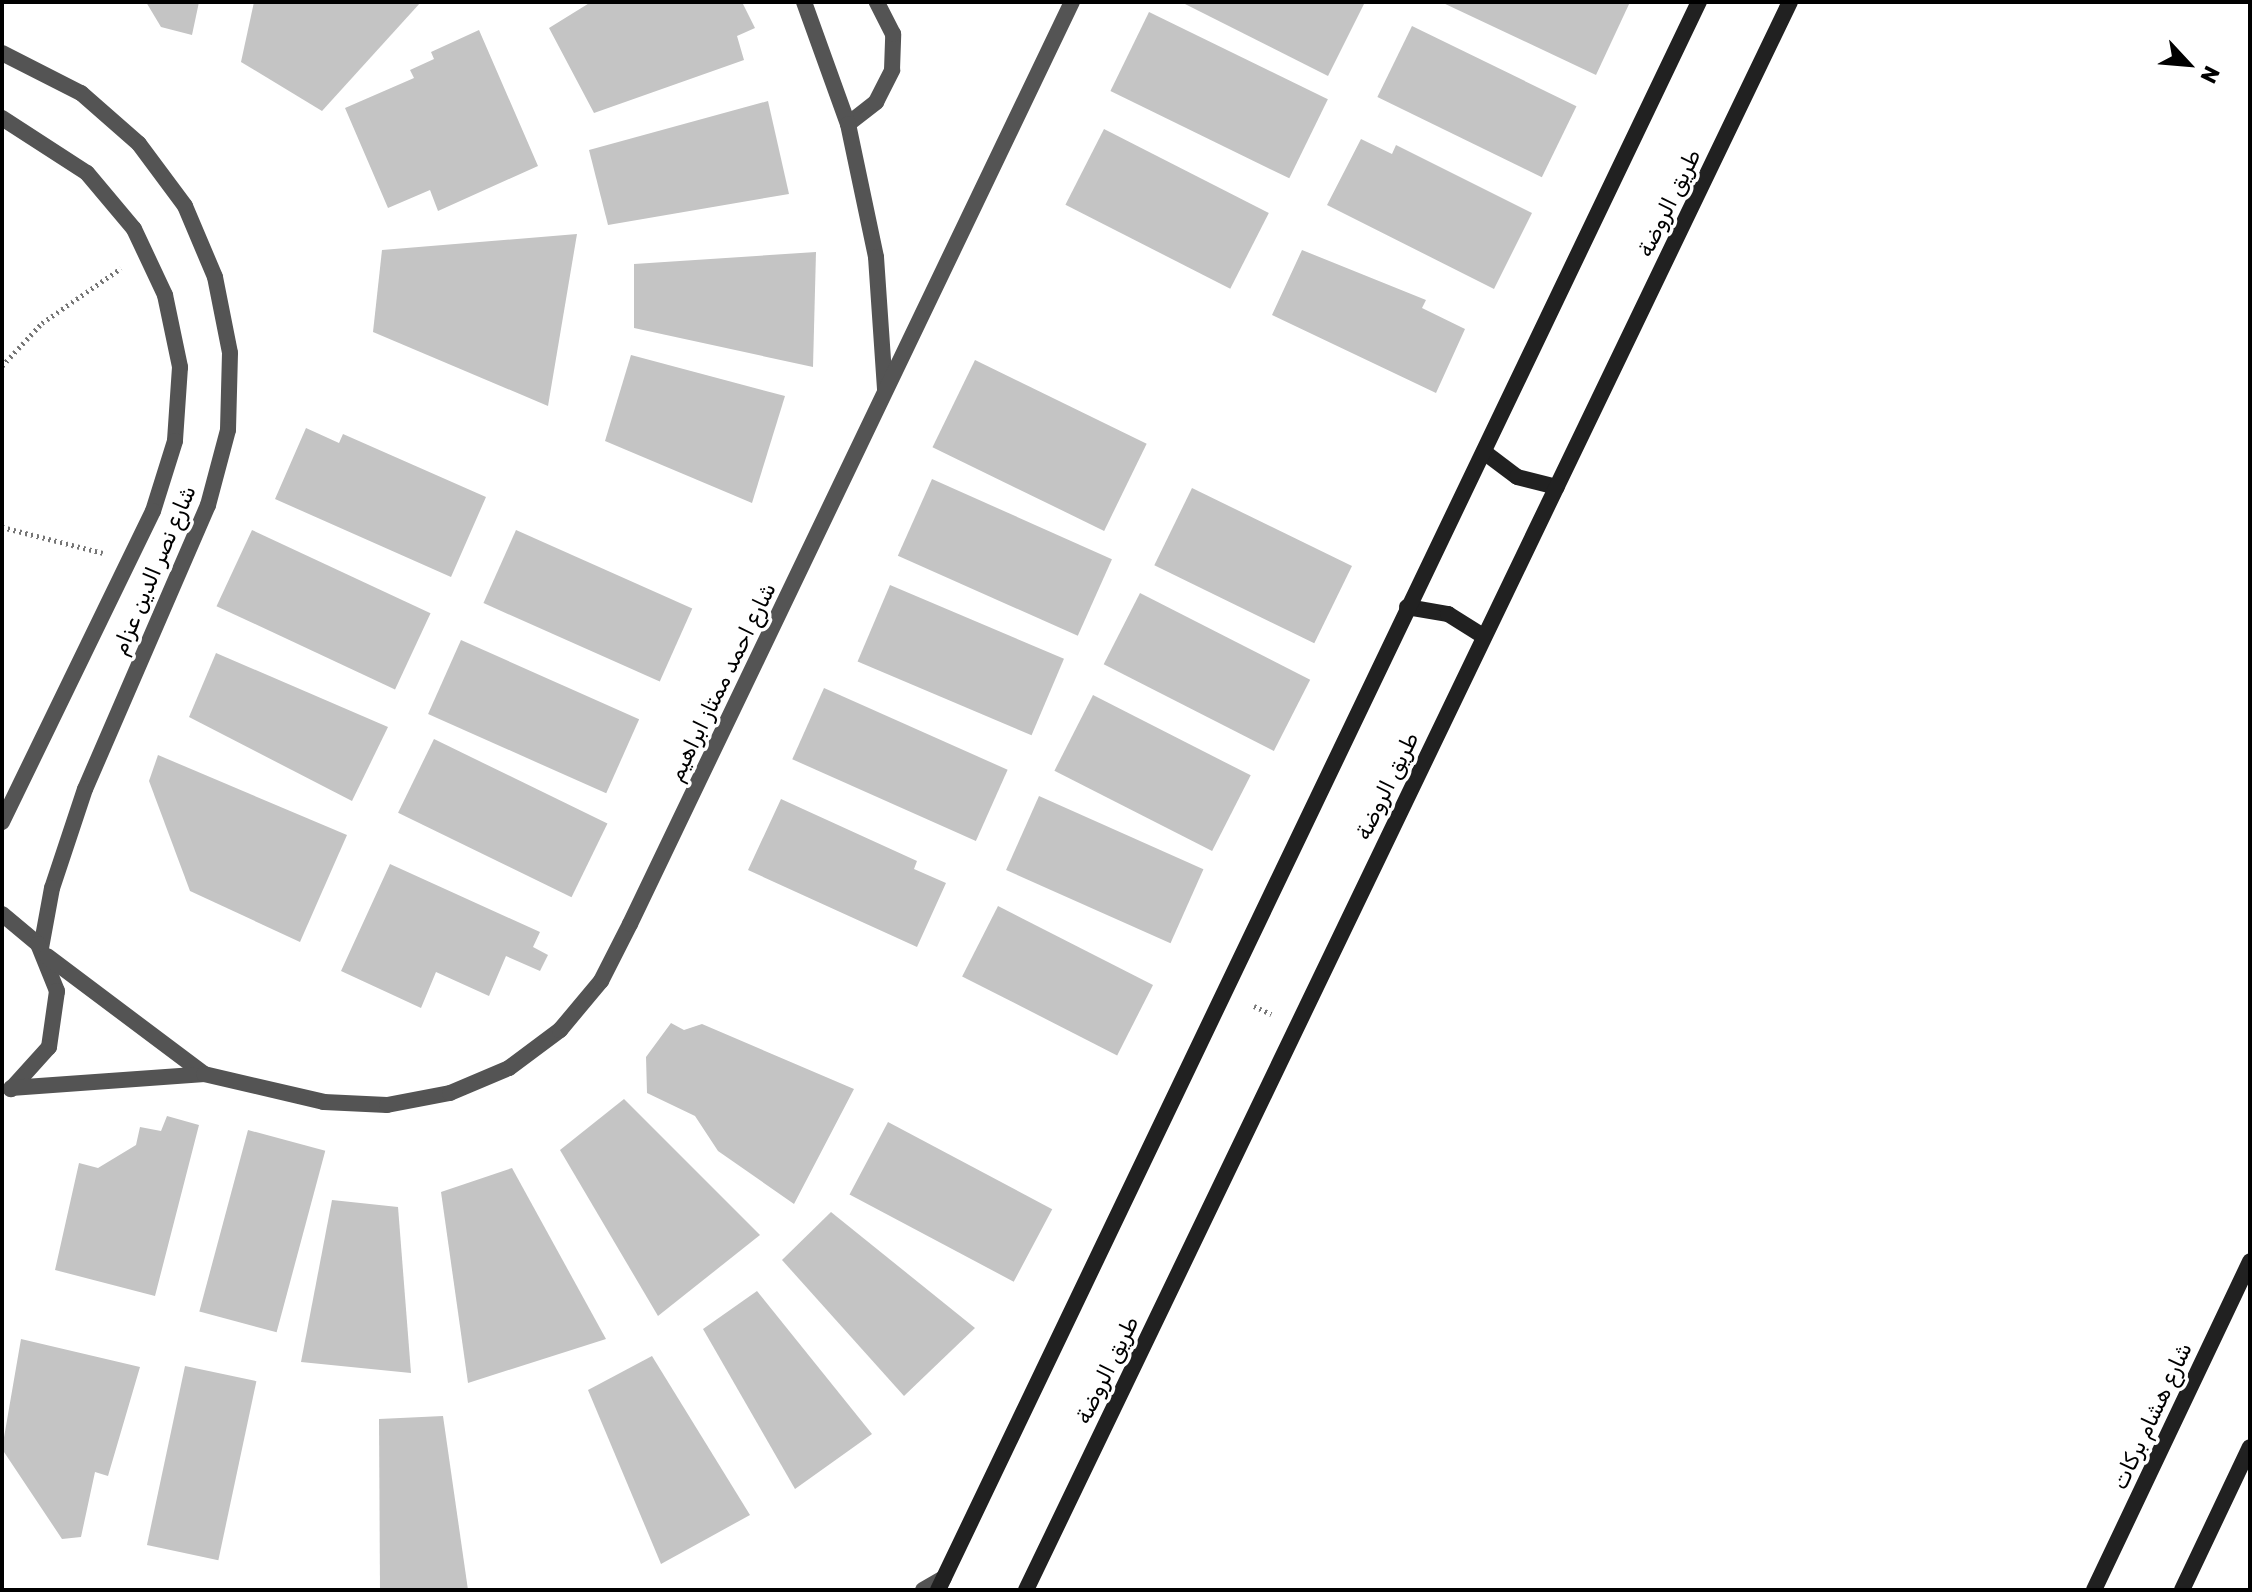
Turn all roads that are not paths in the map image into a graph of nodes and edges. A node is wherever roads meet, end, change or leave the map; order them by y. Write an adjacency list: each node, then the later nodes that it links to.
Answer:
1 (804, 2): 9 (street)
2 (877, 2): 9 (street)
3 (1072, 2): 10 (street, شارع احمد ممتاز ابراهيم)
4 (1699, 2): 11 (street)
5 (1790, 2): 12 (street, طريق الروضة)
6 (2, 40): 7 (street)
7 (8, 54): 17 (street, شارع نصر الدين عزام)
8 (2, 118): 15 (street, شارع نصر الدين عزام)
9 (848, 124): 10 (street)
10 (885, 392): 18 (street, شارع احمد ممتاز ابراهيم)
11 (1484, 452): 12 (street); 13 (street)
12 (1557, 487): 14 (street, طريق الروضة)
13 (1407, 607): 14 (street); 22 (street)
14 (1483, 636): 24 (street, طريق الروضة)
15 (2, 822)
16 (2, 914): 17 (street, شارع احمد ممتاز ابراهيم)
17 (44, 952): 18 (street, شارع احمد ممتاز ابراهيم); 19 (street)
18 (204, 1074): 19 (street, شارع احمد ممتاز ابراهيم)
19 (7, 1090)
20 (2250, 1261): 25 (street, شارع هشام بركات)
21 (2250, 1447): 26 (street)
22 (941, 1584): 23 (street)
23 (923, 1590)
24 (1026, 1590)
25 (2094, 1590)
26 (2182, 1590)

